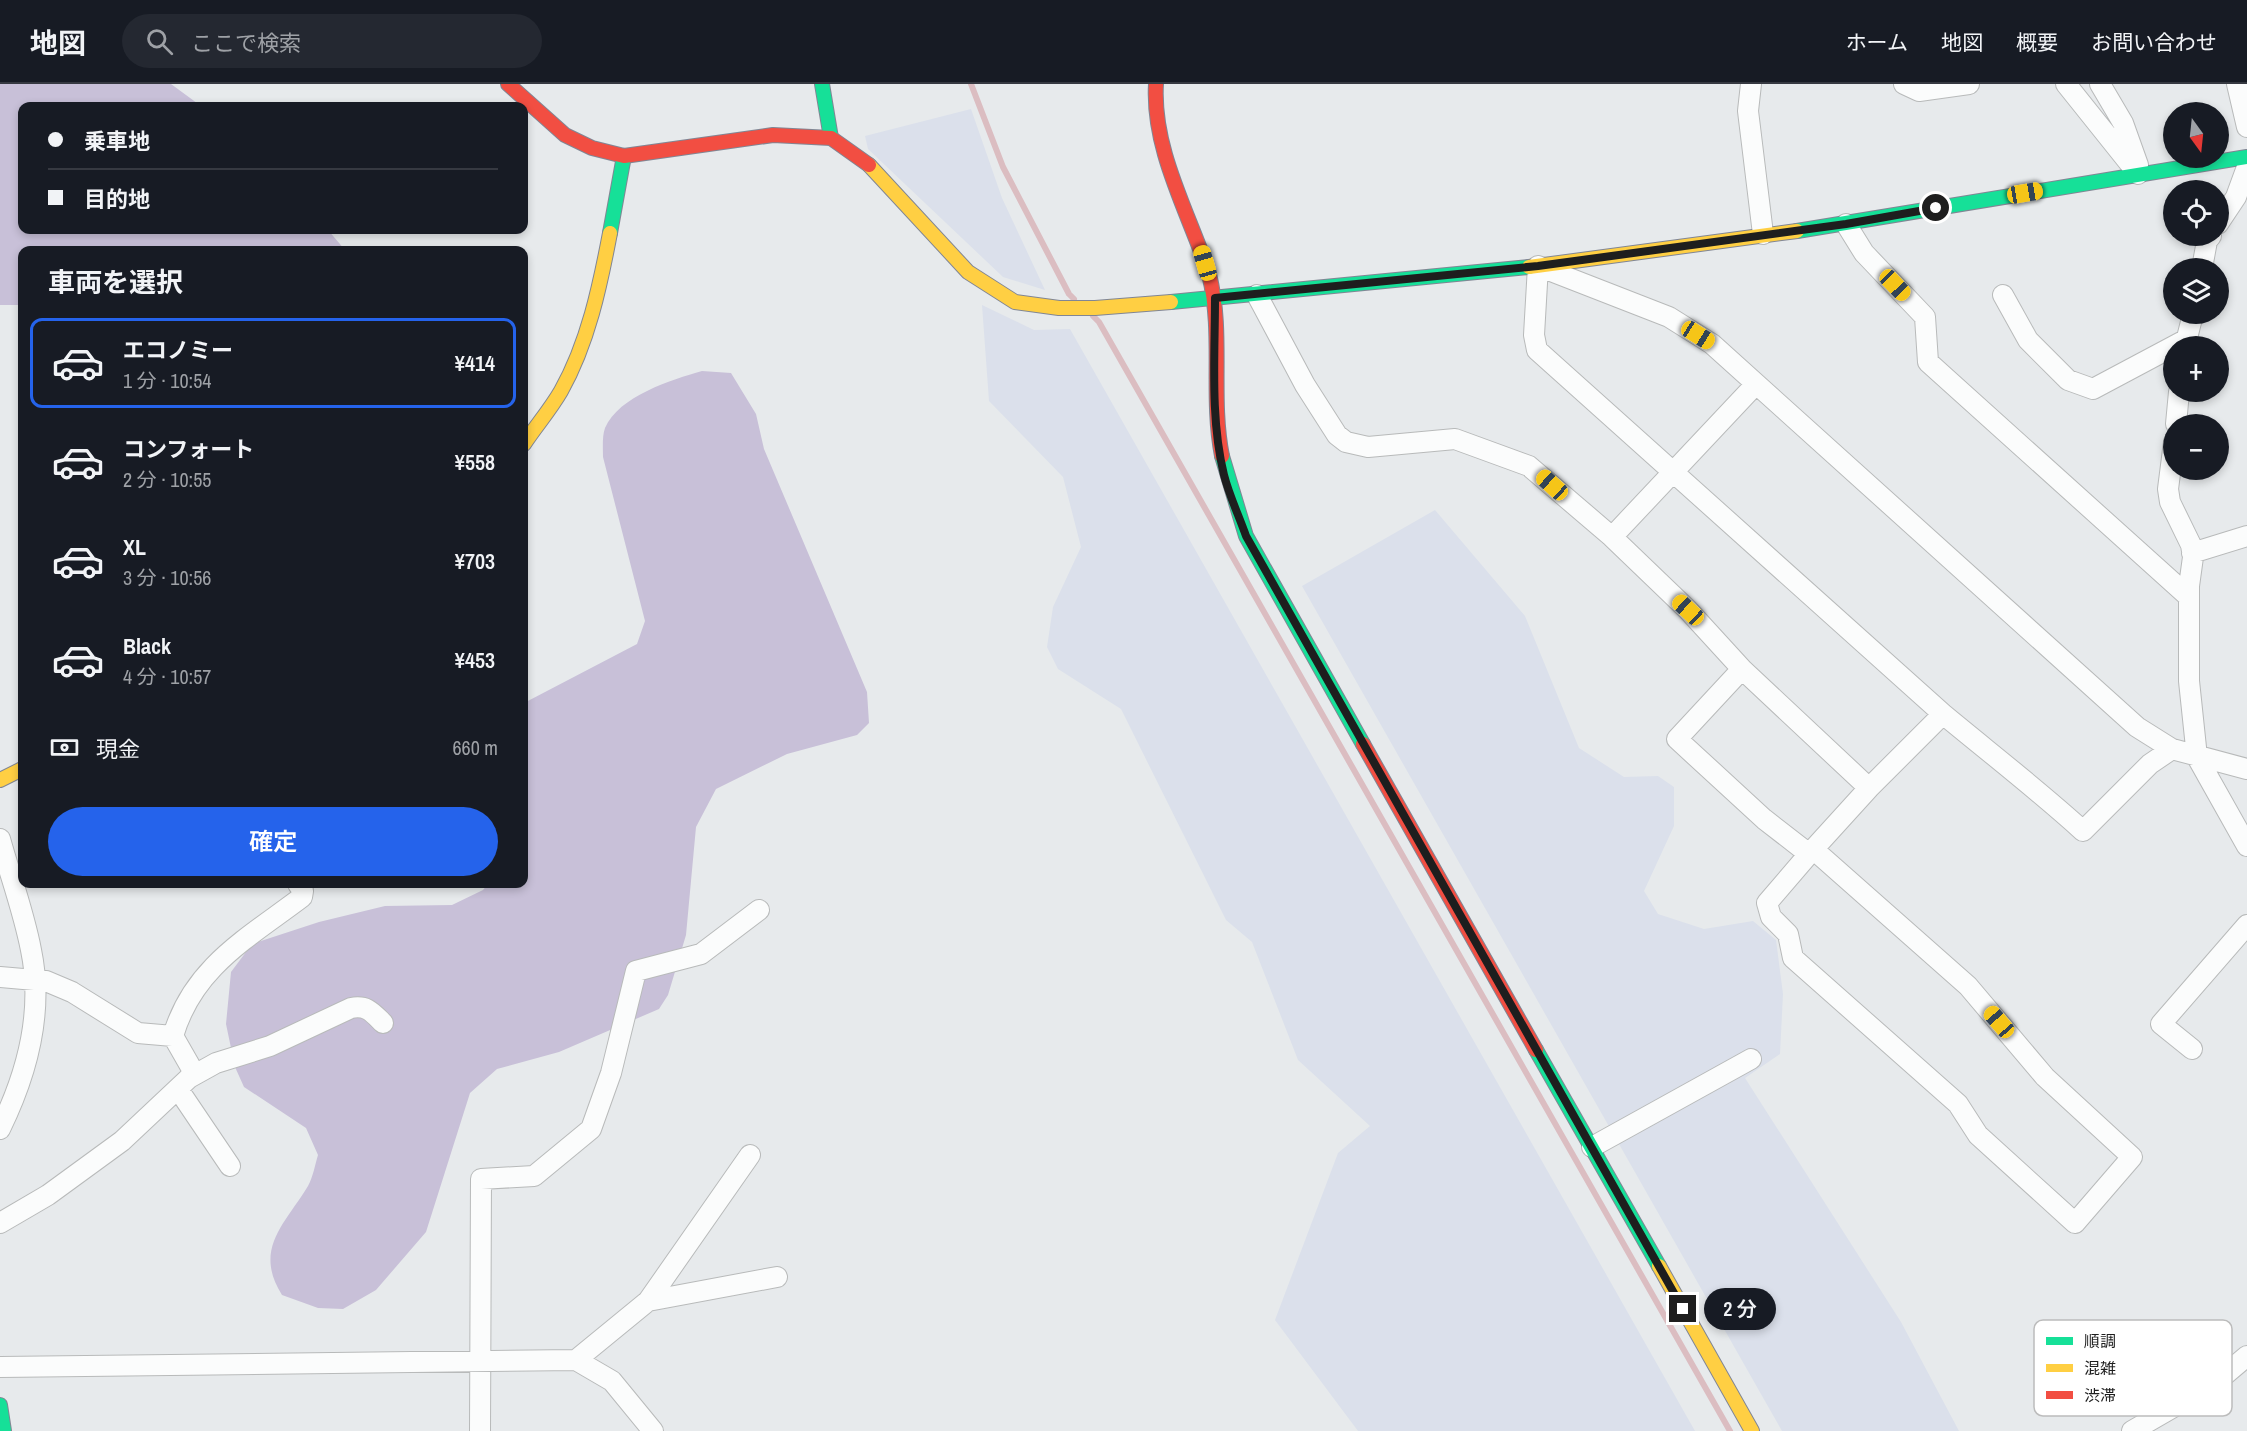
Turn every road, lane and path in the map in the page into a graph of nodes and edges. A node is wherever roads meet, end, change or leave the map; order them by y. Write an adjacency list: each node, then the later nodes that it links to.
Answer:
1 (508, 84): 12 (street)
2 (822, 84): 11 (street)
3 (1751, 84): 18 (street)
4 (1904, 84): 5 (street)
5 (1969, 84)
6 (2067, 84): 15 (street)
7 (2100, 84): 15 (street)
8 (2237, 84): 10 (street)
9 (1152, 88): 22 (street)
10 (2247, 127)
11 (831, 138): 12 (street); 22 (street)
12 (624, 156): 25 (street)
13 (2247, 157): 15 (street)
14 (2247, 166): 16 (street)
15 (2138, 174): 17 (street)
16 (2229, 208)
17 (1846, 224): 18 (street); 31 (street)
18 (1763, 234): 19 (street)
19 (1538, 266): 20 (street); 24 (street); 26 (street)
20 (1257, 295): 22 (street); 29 (street)
21 (2003, 295): 23 (street)
22 (1215, 298): 54 (street)
23 (2163, 354)
24 (1756, 384): 26 (street); 34 (street)
25 (528, 438)
26 (1673, 472): 29 (street); 33 (street)
27 (2169, 480): 30 (street)
28 (2247, 536): 30 (street)
29 (1612, 537): 32 (street)
30 (2192, 553): 31 (street)
31 (2189, 597): 35 (street)
32 (1742, 669): 39 (street); 42 (street)
33 (1943, 714): 34 (street); 39 (street)
34 (2172, 749): 35 (street)
35 (2197, 757): 36 (street); 41 (street)
36 (2247, 769)
37 (18, 771): 38 (street)
38 (0, 780)
39 (1869, 788): 42 (street)
40 (0, 838): 47 (street)
41 (2247, 846)
42 (1811, 852): 42 (street)
43 (301, 888): 49 (street)
44 (759, 910): 62 (street)
45 (2247, 925): 50 (street)
46 (0, 977): 47 (street)
47 (34, 980): 49 (street); 53 (street)
48 (383, 1023): 52 (street)
49 (172, 1036): 52 (street)
50 (2192, 1049)
51 (1752, 1059): 54 (street)
52 (183, 1084): 56 (street); 57 (street)
53 (0, 1129)
54 (1592, 1147): 70 (street)
55 (750, 1155): 59 (street)
56 (230, 1166)
57 (0, 1223)
58 (777, 1277): 59 (street)
59 (648, 1301): 61 (street)
60 (2247, 1356): 64 (street)
61 (576, 1360): 62 (street); 69 (street)
62 (480, 1361): 63 (street); 68 (street)
63 (0, 1368)
64 (2232, 1369)
65 (0, 1406): 67 (street)
66 (2158, 1416): 71 (street)
67 (4, 1431)
68 (480, 1431)
69 (653, 1431)
70 (1752, 1431)
71 (2132, 1431)

